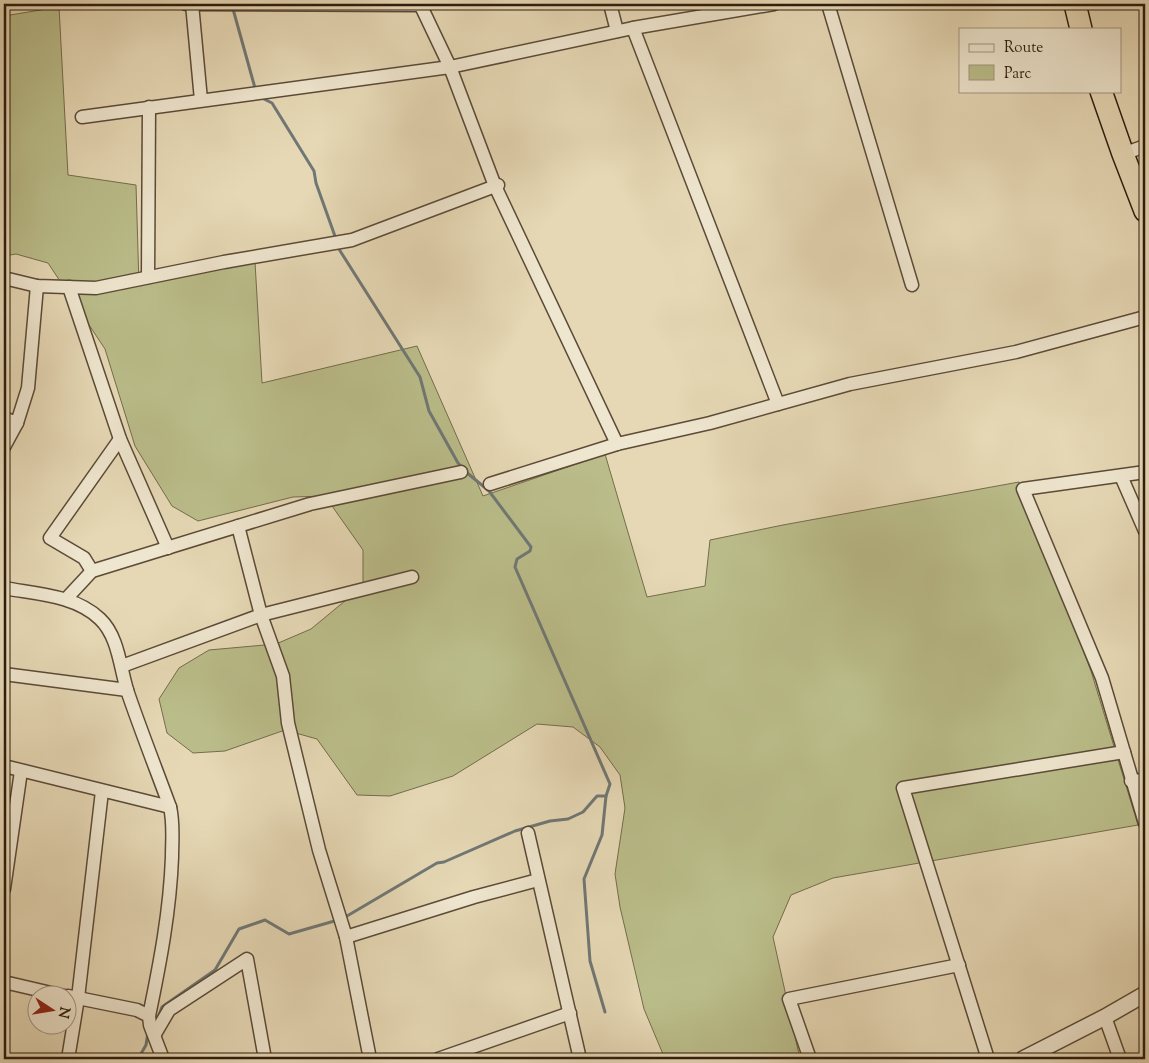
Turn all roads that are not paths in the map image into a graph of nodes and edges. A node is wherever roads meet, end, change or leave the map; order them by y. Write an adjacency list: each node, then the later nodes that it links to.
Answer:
1 (186, 4): 2 (street)
2 (192, 4): 3 (street); 13 (street)
3 (421, 4): 11 (street)
4 (610, 4): 10 (street)
5 (774, 4): 8 (street)
6 (828, 4): 22 (street)
7 (1075, 4): 9 (highway)
8 (633, 28): 10 (street); 26 (street)
9 (1081, 28)
10 (617, 31): 11 (street)
11 (450, 68): 13 (street); 18 (street)
12 (1101, 92): 17 (highway)
13 (200, 100): 14 (street)
14 (149, 107): 15 (street); 20 (street)
15 (82, 117)
16 (1145, 146): 17 (street)
17 (1123, 154): 19 (highway)
18 (496, 185): 20 (street); 30 (street)
19 (1145, 211)
20 (148, 277): 24 (street)
21 (4, 278): 23 (street)
22 (912, 285)
23 (37, 286): 24 (street); 28 (street)
24 (68, 287): 29 (street)
25 (1145, 317): 26 (street)
26 (778, 404): 30 (street)
27 (4, 418): 28 (street)
28 (17, 423): 31 (street)
29 (120, 439): 38 (street); 39 (street)
30 (617, 444): 35 (street)
31 (4, 447)
32 (461, 472): 36 (street)
33 (1145, 472): 34 (street)
34 (1121, 476): 37 (street); 47 (street)
35 (490, 484)
36 (238, 526): 38 (street); 43 (street)
37 (1145, 532)
38 (168, 548): 39 (street)
39 (92, 571): 42 (street)
40 (412, 577): 43 (street)
41 (4, 588): 42 (street)
42 (66, 599): 44 (street)
43 (261, 615): 44 (street); 58 (street)
44 (122, 666): 46 (street)
45 (4, 674): 46 (street)
46 (127, 690): 53 (street)
47 (1124, 752): 51 (street); 59 (street)
48 (4, 766): 49 (street)
49 (21, 770): 52 (street); 57 (street)
50 (1145, 780): 51 (street)
51 (1131, 781): 54 (street)
52 (102, 791): 53 (street); 61 (street)
53 (170, 808): 67 (street)
54 (1145, 823)
55 (528, 833): 56 (street)
56 (538, 880): 58 (street); 65 (street)
57 (4, 889)
58 (346, 937): 72 (street)
59 (959, 965): 75 (street); 76 (street)
60 (4, 982): 62 (street)
61 (72, 986)
62 (28, 987)
63 (1145, 994): 66 (street)
64 (78, 999): 67 (street)
65 (570, 1013): 73 (street); 74 (street)
66 (1105, 1017): 77 (street); 78 (street)
67 (152, 1026): 70 (street); 71 (street)
68 (69, 1036): 69 (street)
69 (68, 1059)
70 (163, 1059)
71 (265, 1059)
72 (370, 1059)
73 (438, 1059)
74 (580, 1059)
75 (810, 1059)
76 (988, 1059)
77 (1024, 1059)
78 (1120, 1059)

